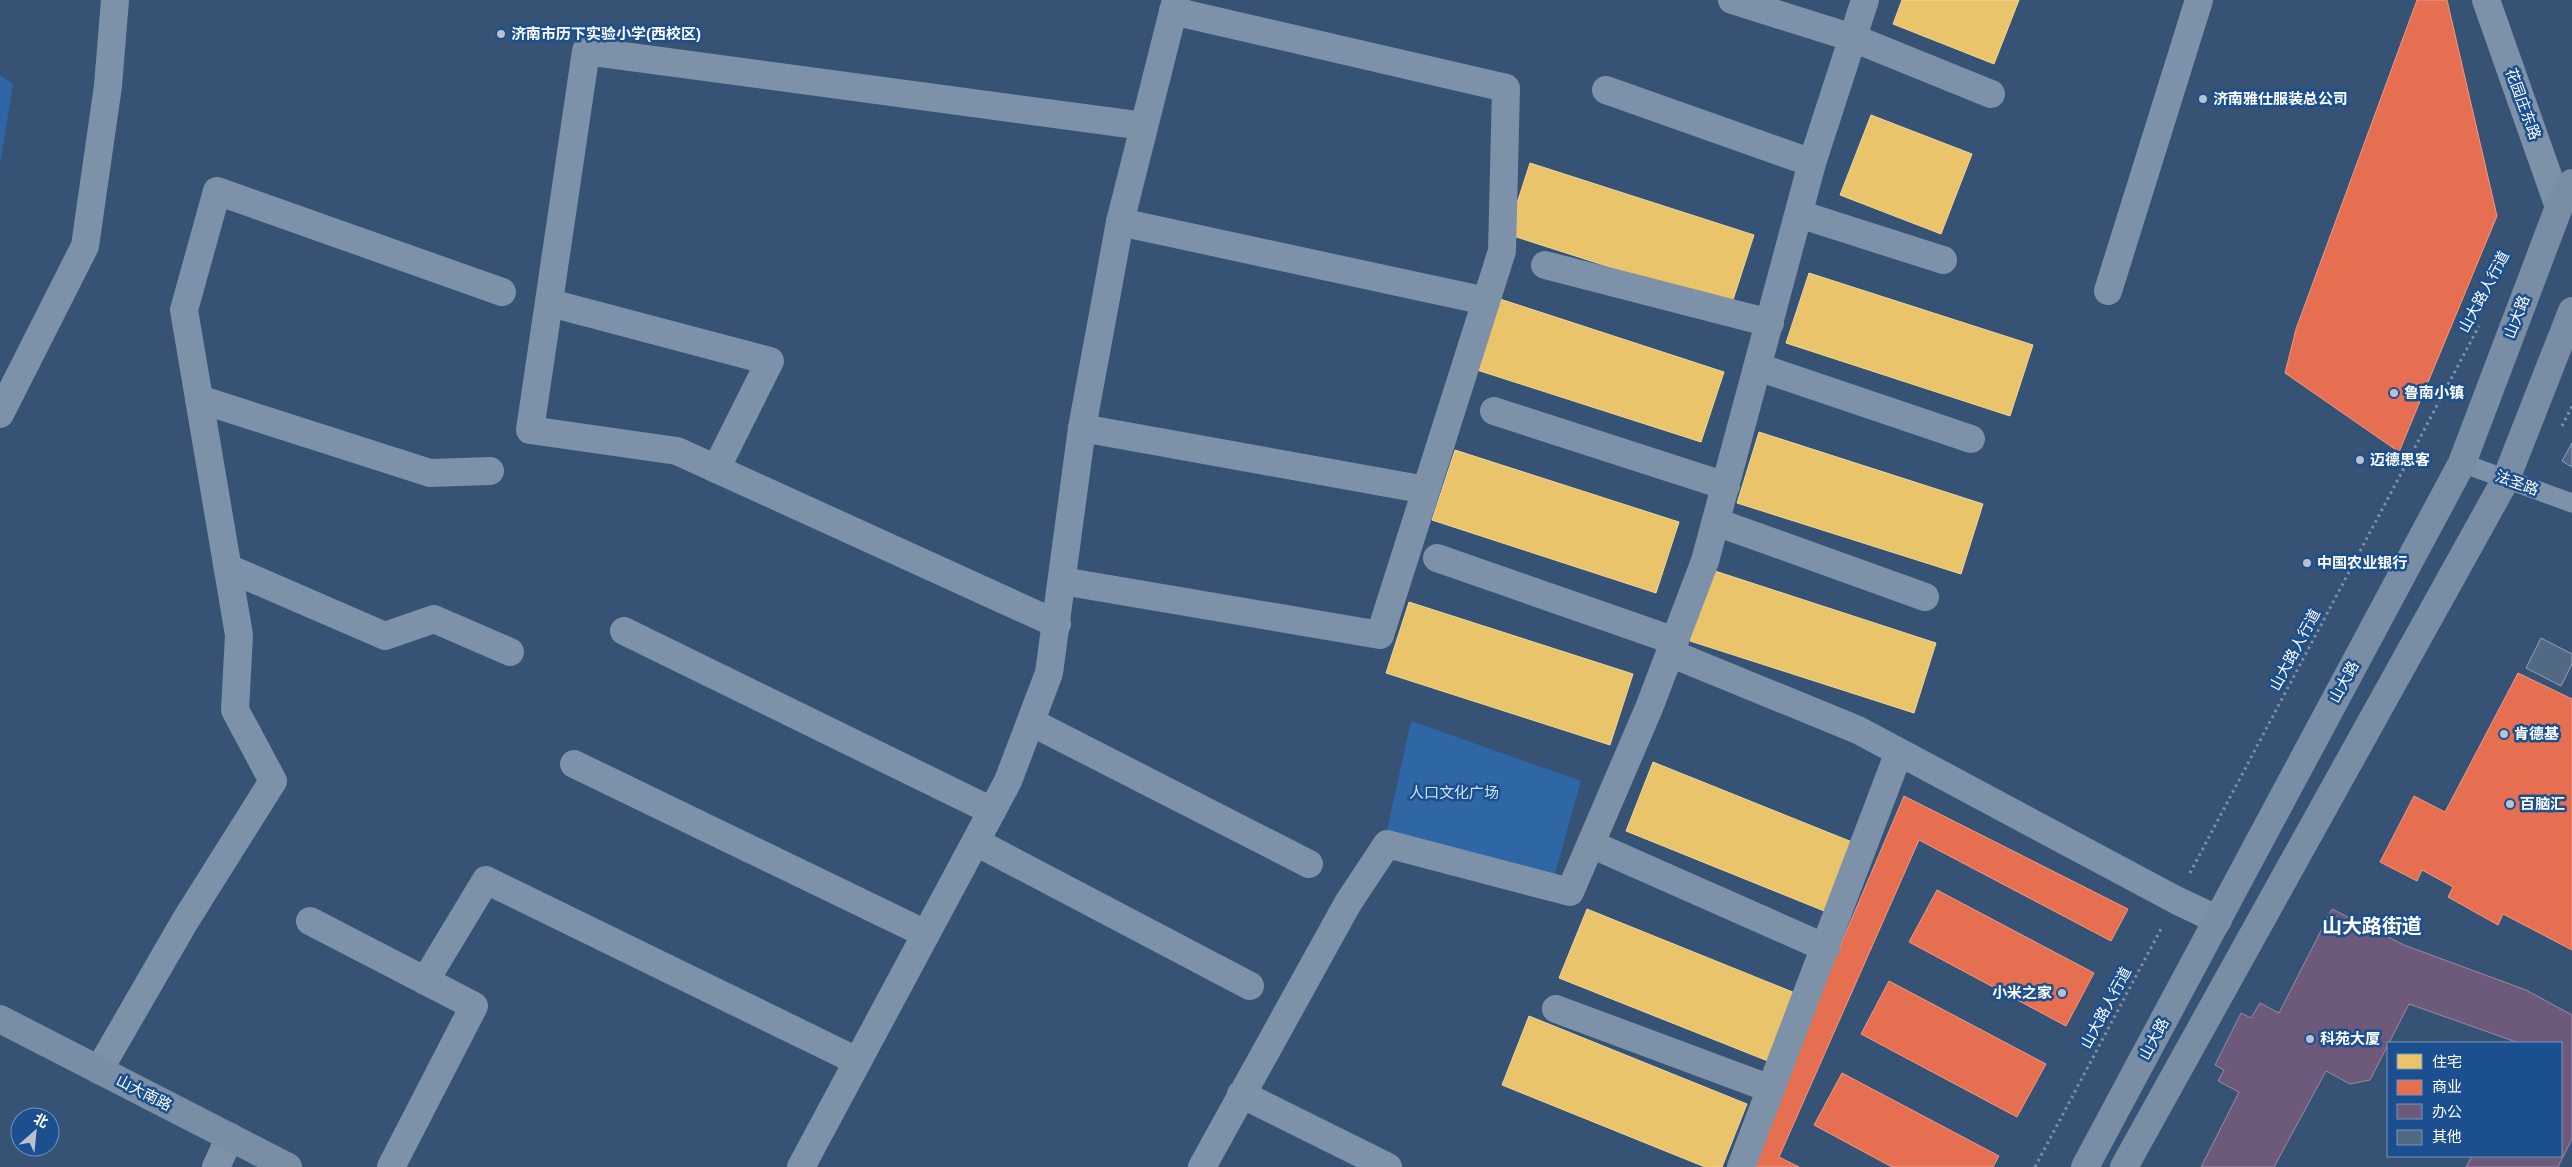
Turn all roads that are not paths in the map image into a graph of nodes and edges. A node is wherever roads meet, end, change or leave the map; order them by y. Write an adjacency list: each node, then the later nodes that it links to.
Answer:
1 (115, 0): 27 (street)
2 (1732, 0): 7 (street)
3 (1865, 0): 7 (street)
4 (2199, 0): 18 (street)
5 (2486, 0): 13 (street, 花园庄东路)
6 (1175, 6): 10 (street); 20 (street)
7 (1853, 38): 9 (street); 11 (street)
8 (1606, 90): 11 (street)
9 (1991, 94)
10 (1144, 126): 15 (street); 31 (street)
11 (1812, 163): 14 (street)
12 (2572, 183): 13 (main road, 山大路)
13 (2559, 208): 30 (main road, 山大路)
14 (1799, 214): 16 (street); 23 (street)
15 (1120, 222): 20 (street); 28 (street)
16 (1943, 260)
17 (1546, 265): 23 (street)
18 (2108, 291)
19 (502, 292): 25 (street)
20 (1486, 301): 35 (street)
21 (558, 304): 31 (street)
22 (2572, 311): 33 (main road)
23 (1770, 323): 24 (street)
24 (1758, 367): 29 (street); 34 (street)
25 (199, 399): 32 (street); 39 (street)
26 (1494, 411): 34 (street)
27 (0, 414)
28 (1082, 428): 35 (street); 40 (street)
29 (1971, 439)
30 (2462, 463): 33 (lane, 法圣路); 53 (main road, 山大路)
31 (716, 469): 42 (street)
32 (490, 471)
33 (2506, 479): 36 (lane, 法圣路); 74 (main road)
34 (1726, 486): 37 (street)
35 (1426, 490): 40 (street)
36 (2572, 503)
37 (1716, 522): 41 (street); 44 (street)
38 (1437, 558): 44 (street)
39 (228, 568): 45 (street); 62 (street)
40 (1062, 581): 42 (street)
41 (1925, 597)
42 (1057, 624): 46 (street)
43 (624, 631): 49 (street)
44 (1672, 647): 47 (street); 64 (street)
45 (510, 652)
46 (1031, 722): 49 (street); 52 (street)
47 (1899, 752): 53 (street); 56 (street)
48 (574, 764): 55 (street)
49 (992, 810): 50 (street)
50 (976, 842): 55 (street); 58 (street)
51 (1600, 848): 56 (street)
52 (1309, 864)
53 (2218, 920): 73 (main road, 山大路)
54 (310, 921): 57 (street)
55 (926, 934): 61 (street)
56 (1826, 948): 63 (street)
57 (426, 981): 61 (street); 68 (street)
58 (1250, 986)
59 (1556, 1009): 63 (street)
60 (0, 1019): 62 (main road, 山大南路)
61 (857, 1061): 69 (street)
62 (99, 1070): 65 (main road, 山大南路)
63 (1771, 1090): 72 (street)
64 (1241, 1094): 70 (street); 71 (street)
65 (230, 1137): 66 (street); 67 (main road, 山大南路)
66 (216, 1167)
67 (288, 1167)
68 (391, 1167)
69 (800, 1167)
70 (1202, 1167)
71 (1388, 1167)
72 (1741, 1167)
73 (2085, 1167)
74 (2124, 1167)

